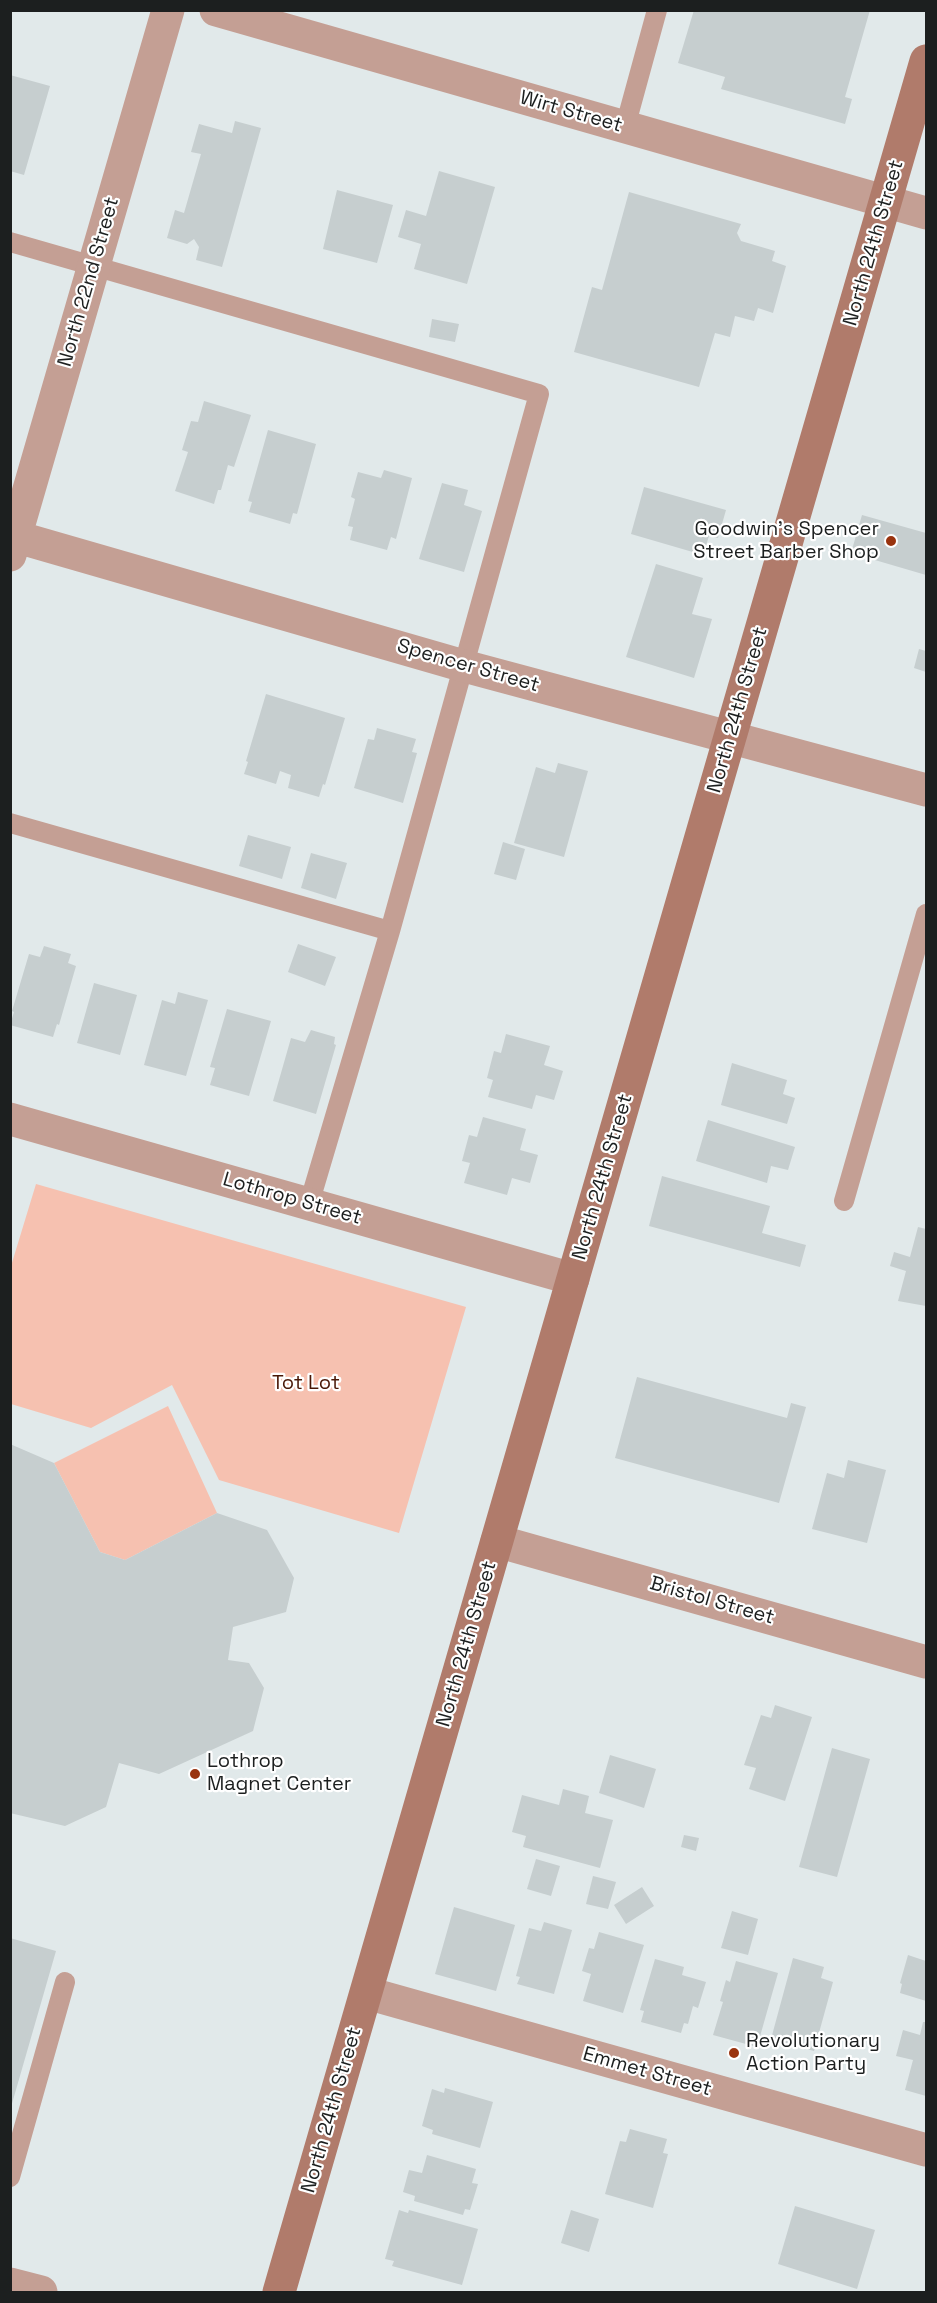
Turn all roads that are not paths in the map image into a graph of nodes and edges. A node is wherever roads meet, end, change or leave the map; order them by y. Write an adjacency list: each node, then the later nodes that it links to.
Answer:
1 (168, 10): 9 (street, North 22nd Street)
2 (216, 10): 5 (street, Wirt Street)
3 (657, 10): 5 (lane)
4 (927, 61): 6 (main road, North 24th Street)
5 (625, 127): 6 (street, Wirt Street)
6 (886, 201): 7 (street, Wirt Street); 12 (main road, North 24th Street)
7 (927, 213)
8 (10, 242): 9 (lane)
9 (94, 266): 10 (street, North 22nd Street); 11 (lane)
10 (12, 542): 11 (street, Spencer Street)
11 (464, 666): 12 (street, Spencer Street); 16 (lane)
12 (730, 737): 13 (street, Spencer Street); 20 (main road, North 24th Street)
13 (927, 790)
14 (10, 823): 16 (lane)
15 (927, 914): 18 (lane)
16 (390, 931): 19 (lane)
17 (10, 1119): 19 (street, Lothrop Street)
18 (844, 1201)
19 (309, 1204): 20 (street, Lothrop Street)
20 (573, 1279): 21 (main road, North 24th Street)
21 (497, 1541): 22 (street, Bristol Street); 24 (main road, North 24th Street)
22 (927, 1662)
23 (65, 1982): 26 (lane)
24 (367, 1993): 25 (street, Emmet Street); 29 (main road, North 24th Street)
25 (927, 2150)
26 (10, 2177)
27 (10, 2284): 28 (street)
28 (41, 2292)
29 (279, 2292)

